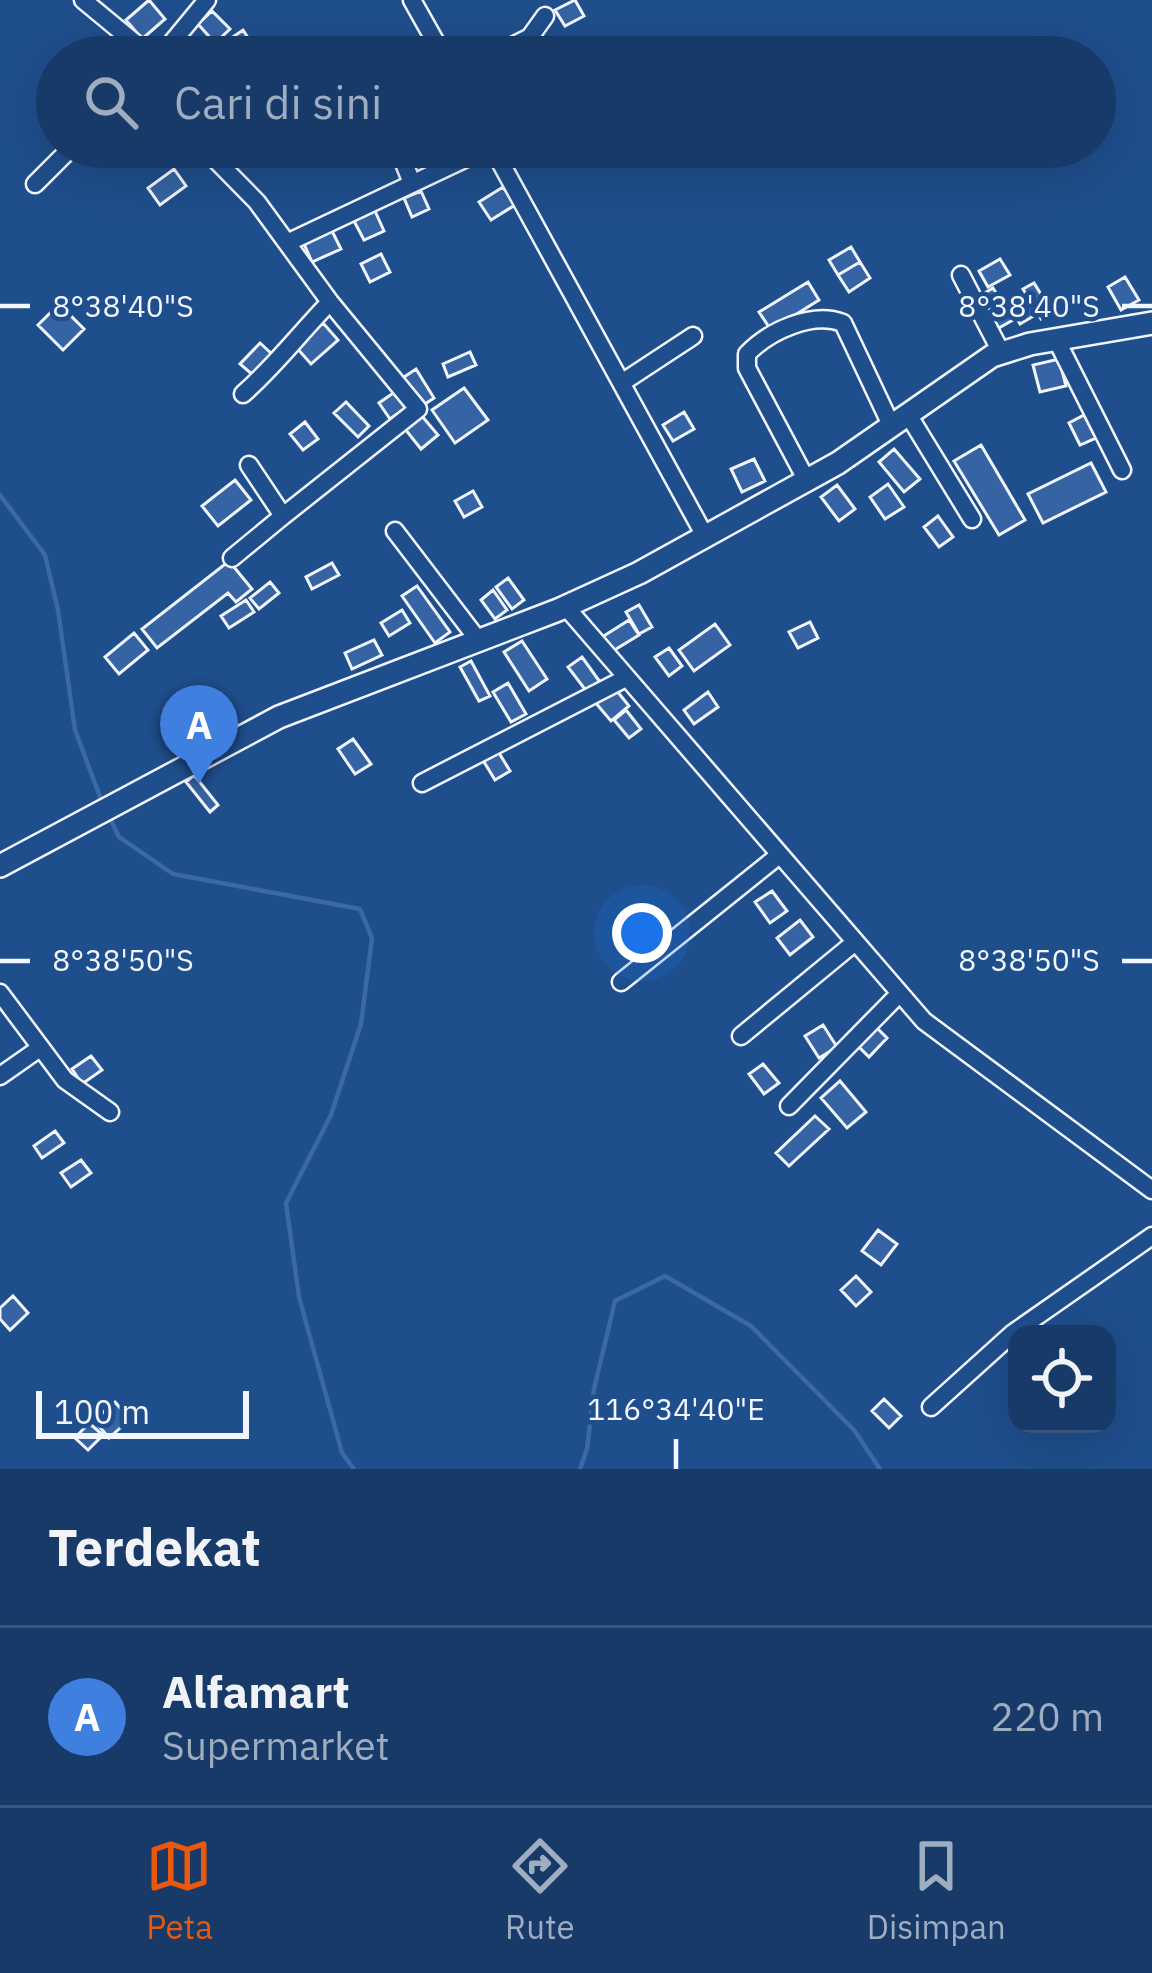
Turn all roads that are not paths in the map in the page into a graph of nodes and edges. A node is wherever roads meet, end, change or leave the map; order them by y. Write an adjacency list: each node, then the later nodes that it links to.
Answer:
1 (83, 0): 5 (street)
2 (207, 0): 6 (street)
3 (412, 0): 7 (street)
4 (545, 16): 8 (street)
5 (129, 36)
6 (175, 36)
7 (432, 36)
8 (531, 36)
9 (50, 168): 15 (street)
10 (225, 168): 16 (street)
11 (406, 168): 14 (street)
12 (445, 168): 14 (street)
13 (503, 168): 23 (street)
14 (412, 183): 16 (street)
15 (34, 184)
16 (290, 242): 18 (street)
17 (961, 275): 22 (street)
18 (330, 302): 24 (street); 29 (street)
19 (1152, 323): 21 (main road)
20 (693, 335): 23 (street)
21 (1057, 341): 22 (main road); 27 (street)
22 (1001, 352): 25 (main road)
23 (623, 382): 32 (street)
24 (242, 394)
25 (900, 422): 28 (main road); 28 (street); 30 (street)
26 (249, 465): 29 (street)
27 (1122, 470)
28 (807, 481): 32 (main road)
29 (283, 516): 33 (street)
30 (972, 519)
31 (395, 531): 35 (street)
32 (705, 536): 34 (main road)
33 (232, 558)
34 (566, 607): 35 (main road); 36 (street)
35 (479, 641): 39 (main road)
36 (626, 678): 37 (street); 38 (street)
37 (422, 783)
38 (778, 856): 40 (street); 41 (street)
39 (0, 866)
40 (854, 943): 43 (street); 44 (street)
41 (620, 982)
42 (0, 993): 45 (street)
43 (899, 994): 47 (street); 49 (street)
44 (741, 1036)
45 (40, 1048): 46 (street); 48 (street)
46 (0, 1076)
47 (789, 1106)
48 (110, 1112)
49 (1152, 1190)
50 (1152, 1236): 51 (street)
51 (931, 1407)

